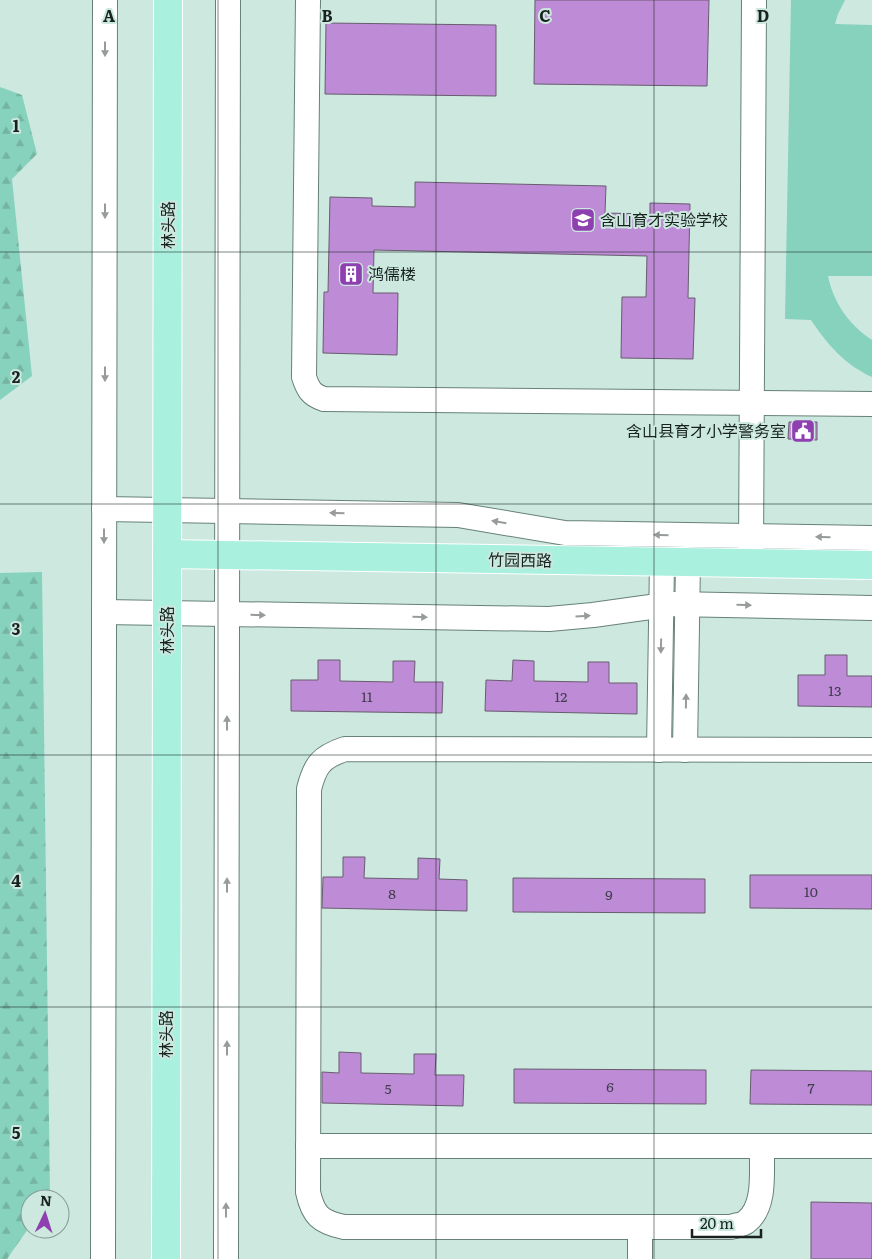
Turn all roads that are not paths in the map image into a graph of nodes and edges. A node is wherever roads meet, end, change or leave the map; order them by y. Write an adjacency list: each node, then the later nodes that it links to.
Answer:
1 (105, 0): 8 (street, one-way to 8)
2 (168, 0): 9 (main road, 林头路)
3 (228, 0): 10 (street)
4 (308, 0): 6 (street)
5 (754, 0): 6 (street)
6 (752, 403): 7 (street); 15 (street)
7 (872, 404)
8 (104, 509): 9 (street); 20 (street, one-way to 20)
9 (167, 510): 10 (street); 12 (main road, 林头路)
10 (228, 512): 11 (street, one-way to 10); 13 (street)
11 (872, 538)
12 (167, 554): 13 (main road, 竹园西路); 21 (main road, 林头路)
13 (228, 555): 14 (main road, 竹园西路); 22 (street)
14 (675, 562): 15 (main road, 竹园西路); 17 (street); 18 (street)
15 (751, 563): 16 (main road, 竹园西路)
16 (872, 565)
17 (688, 604): 18 (street); 19 (street, one-way to 19); 24 (street, one-way to 17)
18 (662, 606): 22 (street, one-way to 18); 23 (street, one-way to 23)
19 (872, 608)
20 (104, 612): 21 (street); 30 (street)
21 (167, 613): 22 (street); 31 (main road, 林头路)
22 (228, 614): 32 (street, one-way to 22)
23 (659, 750): 24 (street); 26 (street)
24 (685, 750): 25 (street)
25 (872, 750)
26 (308, 1146): 27 (street); 29 (street)
27 (762, 1146): 28 (street); 29 (street)
28 (872, 1146)
29 (640, 1227): 33 (street)
30 (103, 1259)
31 (166, 1259)
32 (226, 1259)
33 (640, 1259)

